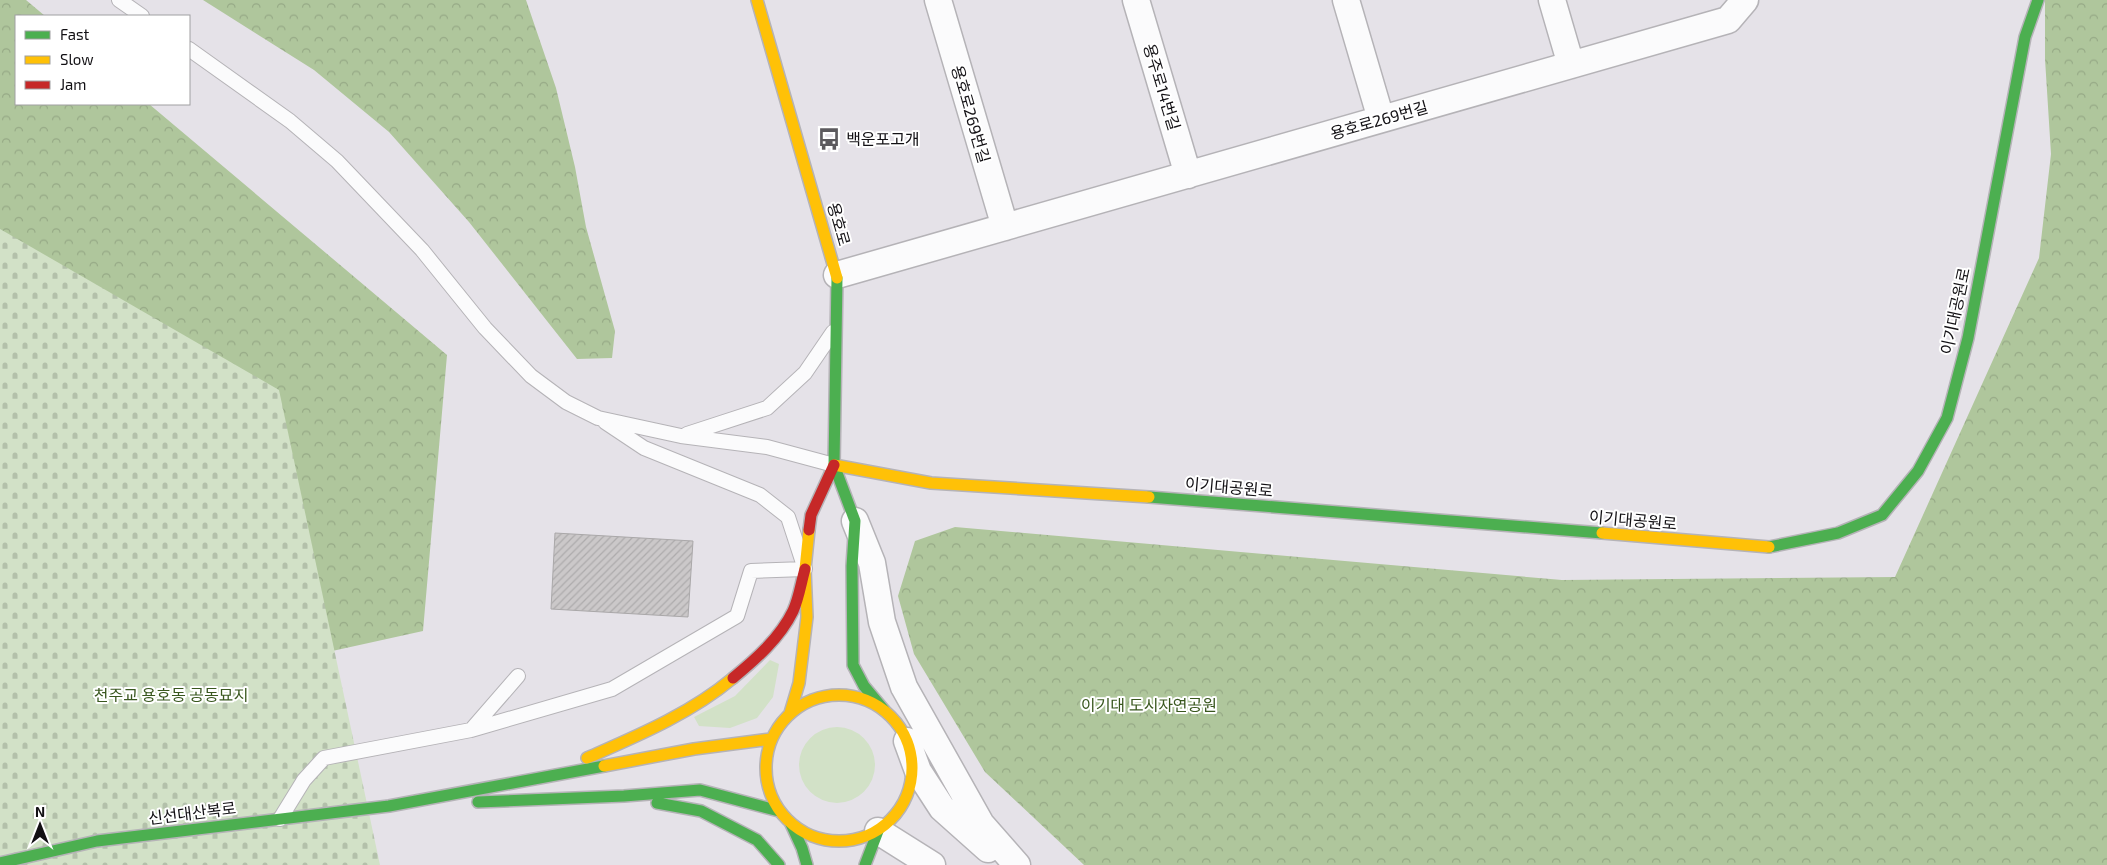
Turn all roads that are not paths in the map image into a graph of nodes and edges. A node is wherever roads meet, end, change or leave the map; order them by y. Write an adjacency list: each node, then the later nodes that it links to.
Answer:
1 (120, 0): 9 (lane)
2 (757, 0): 15 (main road, 용호로)
3 (938, 0): 14 (street, 용호로269번길)
4 (1136, 0): 13 (street, 용주로14번길)
5 (1346, 0): 12 (street)
6 (1552, 0): 11 (street)
7 (1745, 0): 11 (street, 용호로269번길)
8 (2038, 0): 19 (main road, 이기대공원로)
9 (141, 15)
10 (190, 50): 17 (lane)
11 (1571, 65): 12 (street, 용호로269번길)
12 (1381, 120): 13 (street, 용호로269번길)
13 (1188, 175): 14 (street, 용호로269번길)
14 (1005, 227): 15 (street, 용호로269번길)
15 (837, 275): 16 (main road, 용호로)
16 (836, 327): 18 (lane); 19 (main road, 용호로)
17 (598, 418): 18 (lane); 21 (lane)
18 (682, 436): 19 (lane)
19 (834, 465): 20 (main road); 21 (main road)
20 (855, 521): 23 (main road); 41 (street)
21 (805, 569): 24 (main road); 25 (lane); 28 (main road)
22 (518, 676): 25 (lane)
23 (884, 710): 24 (main road); 27 (main road)
24 (790, 713): 26 (main road)
25 (471, 730): 32 (lane)
26 (771, 740): 28 (main road); 31 (main road)
27 (907, 740): 34 (main road); 40 (street)
28 (544, 776): 30 (main road)
29 (624, 796): 30 (main road); 31 (main road); 36 (main road)
30 (389, 806): 32 (main road, 신선대산복로)
31 (779, 811): 33 (main road)
32 (280, 819): 35 (main road, 신선대산복로)
33 (791, 824): 34 (main road); 37 (main road)
34 (878, 831): 38 (main road); 39 (street)
35 (0, 863)
36 (779, 865)
37 (807, 865)
38 (865, 865)
39 (932, 865)
40 (1008, 865)
41 (1017, 865)

